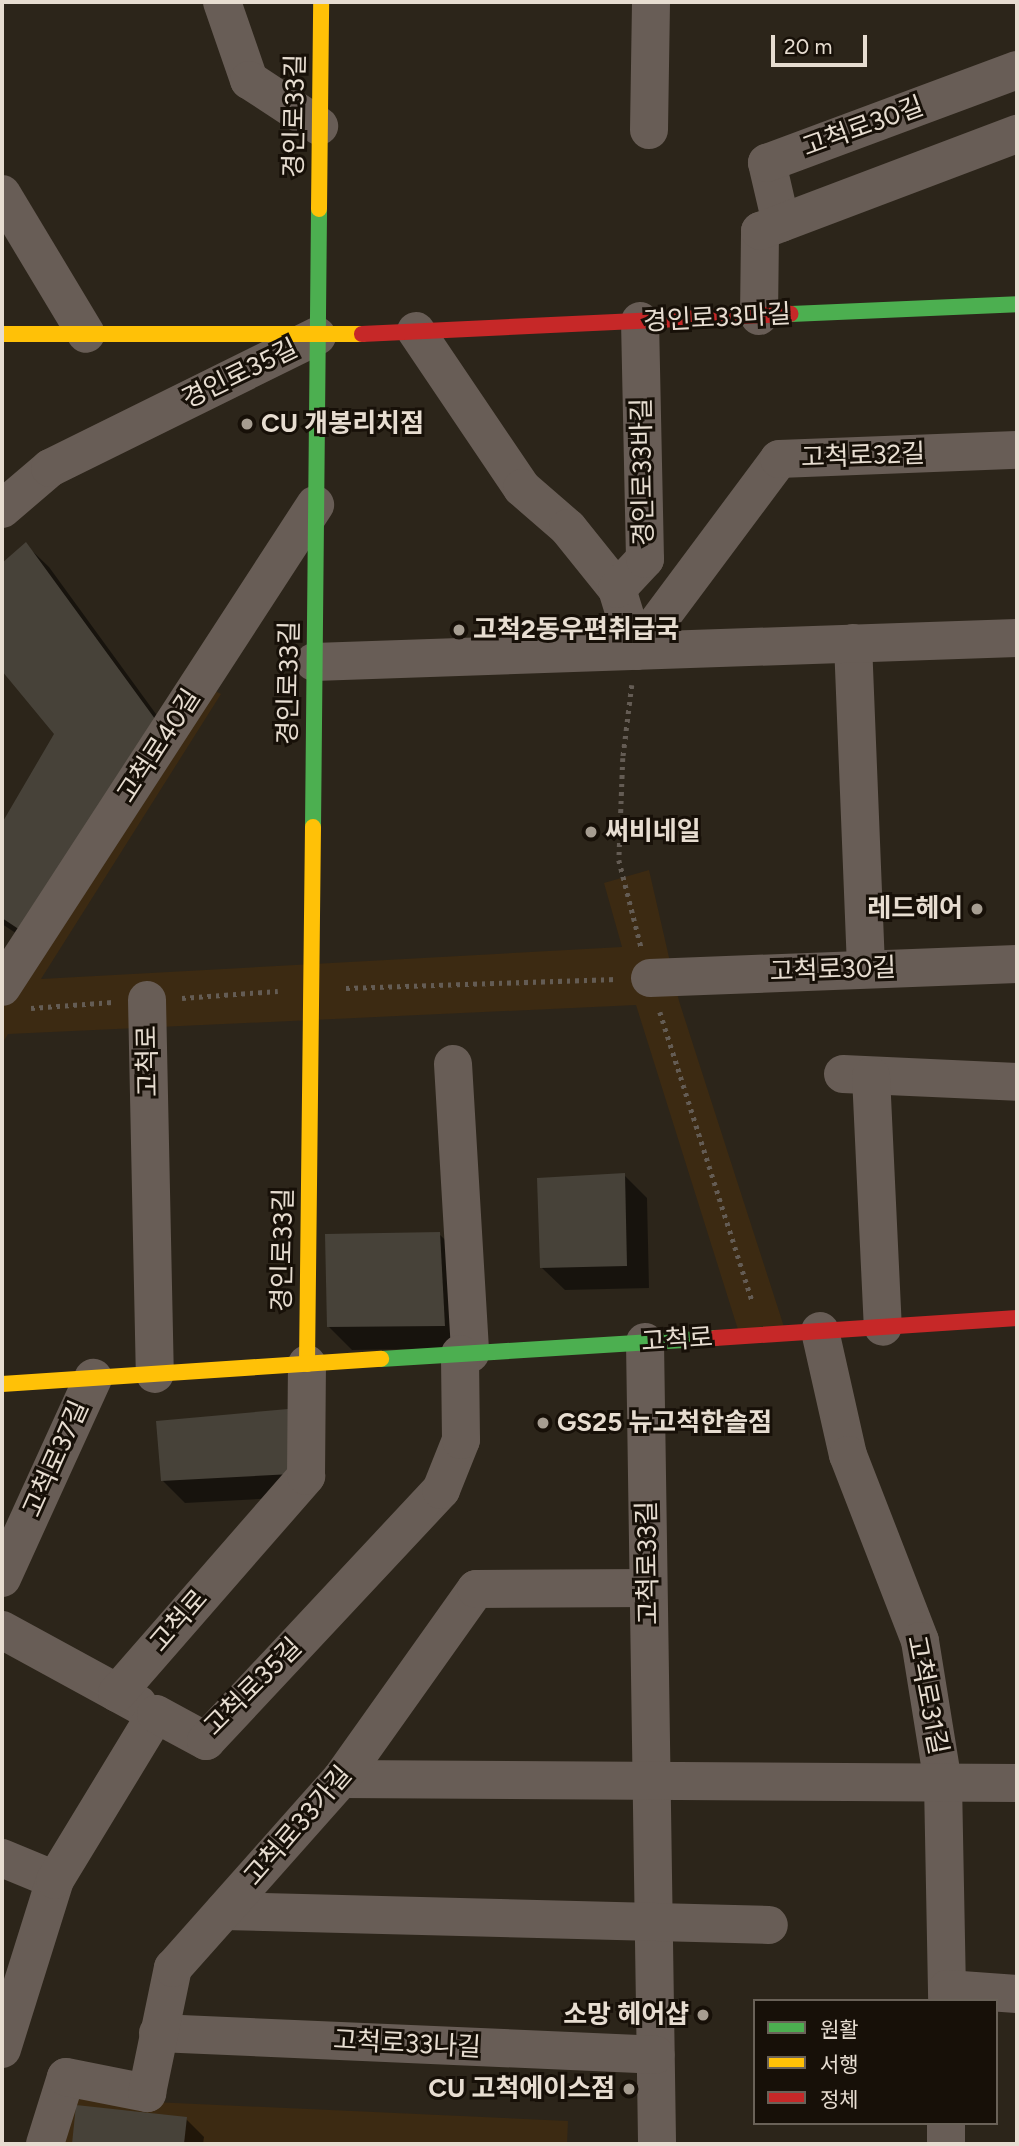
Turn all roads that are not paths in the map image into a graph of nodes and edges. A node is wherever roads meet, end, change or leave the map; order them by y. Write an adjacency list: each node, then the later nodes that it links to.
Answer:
1 (222, 2): 5 (street)
2 (321, 2): 5 (street, 경인로33길)
3 (651, 2): 6 (street)
4 (1017, 70): 9 (street, 고척로30길)
5 (319, 126): 16 (street, 경인로33길)
6 (649, 130)
7 (1017, 134): 9 (street)
8 (2, 194): 15 (street)
9 (781, 223): 11 (street)
10 (1017, 304): 11 (street, 경인로33마길)
11 (759, 316): 12 (street, 경인로33마길)
12 (640, 321): 13 (street, 경인로33마길); 20 (street, 경인로33바길)
13 (416, 331): 16 (street, 경인로33마길); 20 (street)
14 (2, 334): 15 (street, 경인로35길)
15 (86, 334): 16 (street, 경인로35길)
16 (317, 335): 18 (street, 경인로33길); 19 (street, 경인로35길)
17 (1017, 450): 23 (street, 고척로32길)
18 (315, 505): 24 (street, 경인로33길); 28 (street, 고척로40길)
19 (2, 509)
20 (617, 589): 23 (street)
21 (1017, 638): 22 (street)
22 (853, 643): 23 (street); 26 (street)
23 (636, 651): 24 (street)
24 (314, 662): 37 (street, 경인로33길)
25 (1017, 964): 26 (street, 고척로30길)
26 (866, 968): 27 (street, 고척로30길)
27 (650, 978)
28 (2, 987)
29 (147, 1000): 38 (street, 고척로)
30 (453, 1064): 36 (street)
31 (1017, 1082): 33 (street)
32 (1017, 1318): 33 (street, 고척로)
33 (883, 1327): 34 (street, 고척로)
34 (820, 1331): 35 (street, 고척로); 48 (street, 고척로31길)
35 (645, 1342): 36 (street, 고척로); 42 (street, 고척로33길)
36 (465, 1354): 37 (street, 고척로); 45 (street, 고척로35길)
37 (306, 1364): 38 (street, 고척로); 44 (street, 고척로)
38 (155, 1374): 39 (street, 고척로)
39 (93, 1378): 40 (street, 고척로); 41 (street, 고척로37길)
40 (2, 1384)
41 (2, 1578)
42 (648, 1588): 46 (street, 고척로33가길); 47 (street, 고척로33길)
43 (2, 1630): 44 (street)
44 (117, 1693): 45 (street)
45 (156, 1714): 51 (street)
46 (341, 1779): 47 (street); 52 (street, 고척로33가길)
47 (651, 1783): 48 (street); 53 (street, 고척로33길)
48 (943, 1783): 49 (street); 56 (street, 고척로31길)
49 (1017, 1783)
50 (2, 1858): 51 (street)
51 (55, 1880): 58 (street)
52 (224, 1910): 53 (street); 57 (street, 고척로33가길)
53 (653, 1920): 54 (street); 59 (street, 고척로33길)
54 (769, 1925)
55 (1017, 1994): 56 (street, 고척로31길)
56 (947, 1995)
57 (159, 2033): 59 (street, 고척로33나길); 61 (street, 고척로33가길)
58 (2, 2049)
59 (656, 2056): 62 (street, 고척로33길)
60 (946, 2125): 63 (street)
61 (45, 2144)
62 (657, 2144)
63 (946, 2144)

